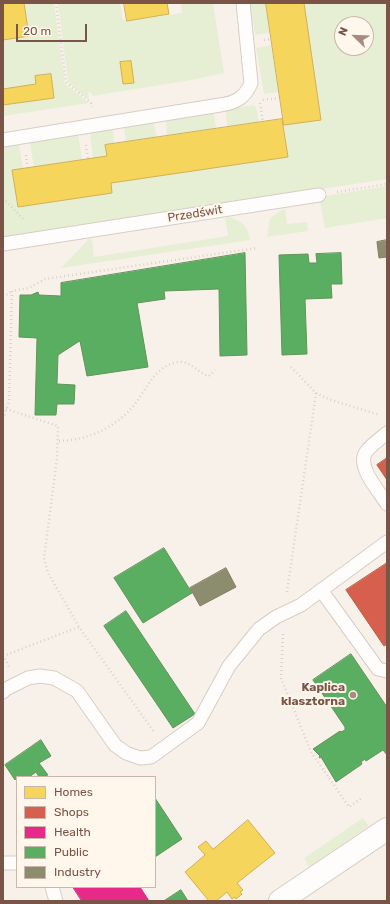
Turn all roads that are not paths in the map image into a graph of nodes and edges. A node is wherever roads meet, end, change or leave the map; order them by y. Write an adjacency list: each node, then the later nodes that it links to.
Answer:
1 (243, 3): 2 (lane)
2 (3, 140)
3 (319, 195): 4 (lane, Przedświt)
4 (3, 244)
5 (387, 433): 6 (lane)
6 (387, 504)
7 (387, 542): 8 (lane)
8 (321, 590): 9 (lane); 10 (lane)
9 (387, 671)
10 (3, 692)
11 (387, 829): 16 (street)
12 (16, 863): 13 (lane)
13 (3, 864)
14 (52, 888): 15 (lane)
15 (56, 901)
16 (280, 901)

